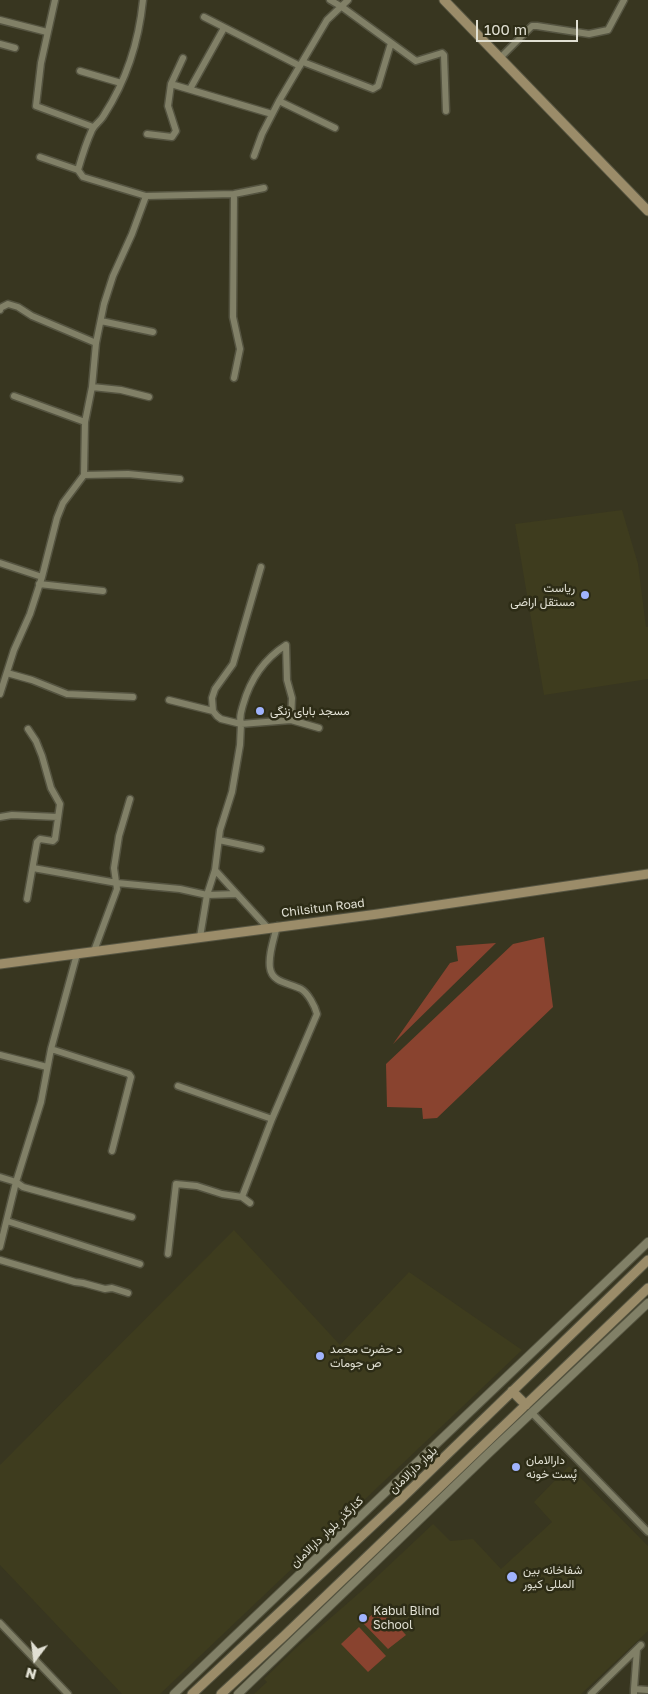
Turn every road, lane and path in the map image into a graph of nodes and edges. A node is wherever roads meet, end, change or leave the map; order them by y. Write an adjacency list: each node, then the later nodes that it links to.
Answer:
1 (56, 0): 11 (street)
2 (142, 0): 19 (street)
3 (330, 0): 7 (street)
4 (348, 0): 7 (street)
5 (444, 0): 16 (main road)
6 (624, 0): 16 (street)
7 (342, 6): 12 (street); 17 (street)
8 (204, 18): 10 (street)
9 (0, 20): 11 (street)
10 (224, 28): 17 (street); 21 (street)
11 (47, 32): 25 (street)
12 (391, 43): 17 (street); 23 (street)
13 (0, 44): 14 (street)
14 (15, 48)
15 (183, 58): 20 (street)
16 (500, 58): 34 (main road)
17 (301, 64): 22 (street)
18 (80, 71): 19 (street)
19 (120, 83): 25 (street)
20 (171, 84): 21 (street); 27 (street)
21 (190, 89): 24 (street)
22 (279, 102): 24 (street); 26 (street)
23 (446, 111)
24 (272, 114): 28 (street)
25 (93, 127): 30 (street)
26 (335, 128)
27 (147, 134)
28 (254, 156)
29 (40, 157): 30 (street)
30 (78, 170): 33 (street)
31 (264, 188): 32 (street)
32 (234, 194): 33 (street); 39 (street)
33 (146, 196): 36 (street)
34 (648, 210)
35 (0, 310): 38 (street)
36 (101, 321): 37 (street); 38 (street)
37 (153, 332)
38 (96, 343): 40 (street)
39 (234, 378)
40 (92, 386): 42 (street); 43 (street)
41 (14, 396): 43 (street)
42 (149, 397)
43 (85, 422): 44 (street)
44 (84, 475): 45 (street); 48 (street)
45 (180, 479)
46 (0, 563): 48 (street)
47 (261, 567): 55 (street)
48 (42, 577): 49 (street)
49 (40, 584): 50 (street); 51 (street)
50 (103, 592)
51 (7, 673): 52 (street); 53 (street)
52 (0, 694)
53 (133, 697)
54 (169, 700): 55 (street)
55 (213, 711): 57 (street)
56 (291, 720): 57 (street); 57 (street); 58 (street)
57 (241, 724): 63 (street)
58 (319, 728)
59 (28, 729): 62 (street)
60 (130, 799): 68 (street)
61 (0, 817): 62 (street)
62 (58, 817): 65 (street)
63 (218, 840): 64 (street); 66 (street)
64 (261, 849)
65 (32, 868): 68 (street); 71 (street)
66 (215, 870): 69 (street); 70 (street)
67 (648, 874): 72 (main road, Chilsitun Road)
68 (117, 883): 70 (street); 75 (street)
69 (237, 894): 70 (street); 73 (street)
70 (207, 895): 74 (street)
71 (27, 899)
72 (277, 926): 73 (main road, Chilsitun Road); 82 (street)
73 (267, 927): 74 (main road, Chilsitun Road)
74 (200, 937): 75 (main road, Chilsitun Road)
75 (94, 951): 76 (main road, Chilsitun Road)
76 (77, 954): 77 (main road, Chilsitun Road); 78 (street)
77 (0, 964)
78 (51, 1050): 80 (street); 83 (street)
79 (0, 1054): 80 (street)
80 (47, 1067): 85 (street)
81 (178, 1086): 82 (street)
82 (272, 1119): 86 (street)
83 (112, 1151)
84 (0, 1177): 85 (street)
85 (16, 1182): 88 (street); 89 (street)
86 (242, 1197): 87 (street); 92 (street)
87 (250, 1204)
88 (132, 1217)
89 (7, 1221): 91 (street); 95 (street)
90 (648, 1242): 100 (street, کنارگذر بلوار دارالامان)
91 (0, 1247)
92 (168, 1254)
93 (0, 1260): 97 (street)
94 (648, 1260): 99 (main road, بلوار دارالامان)
95 (140, 1264)
96 (648, 1288): 102 (main road)
97 (128, 1293)
98 (648, 1304): 103 (street)
99 (512, 1391): 101 (main road, بلوار دارالامان); 102 (main road)
100 (489, 1393): 101 (street); 109 (street, کنارگذر بلوار دارالامان)
101 (504, 1399): 110 (main road, بلوار دارالامان)
102 (526, 1405): 111 (main road)
103 (532, 1413): 104 (street); 112 (street)
104 (648, 1532)
105 (0, 1623): 108 (street)
106 (648, 1690): 107 (street)
107 (634, 1692): 113 (street)
108 (68, 1694)
109 (174, 1694)
110 (192, 1694)
111 (221, 1694)
112 (238, 1694)
113 (591, 1694)

